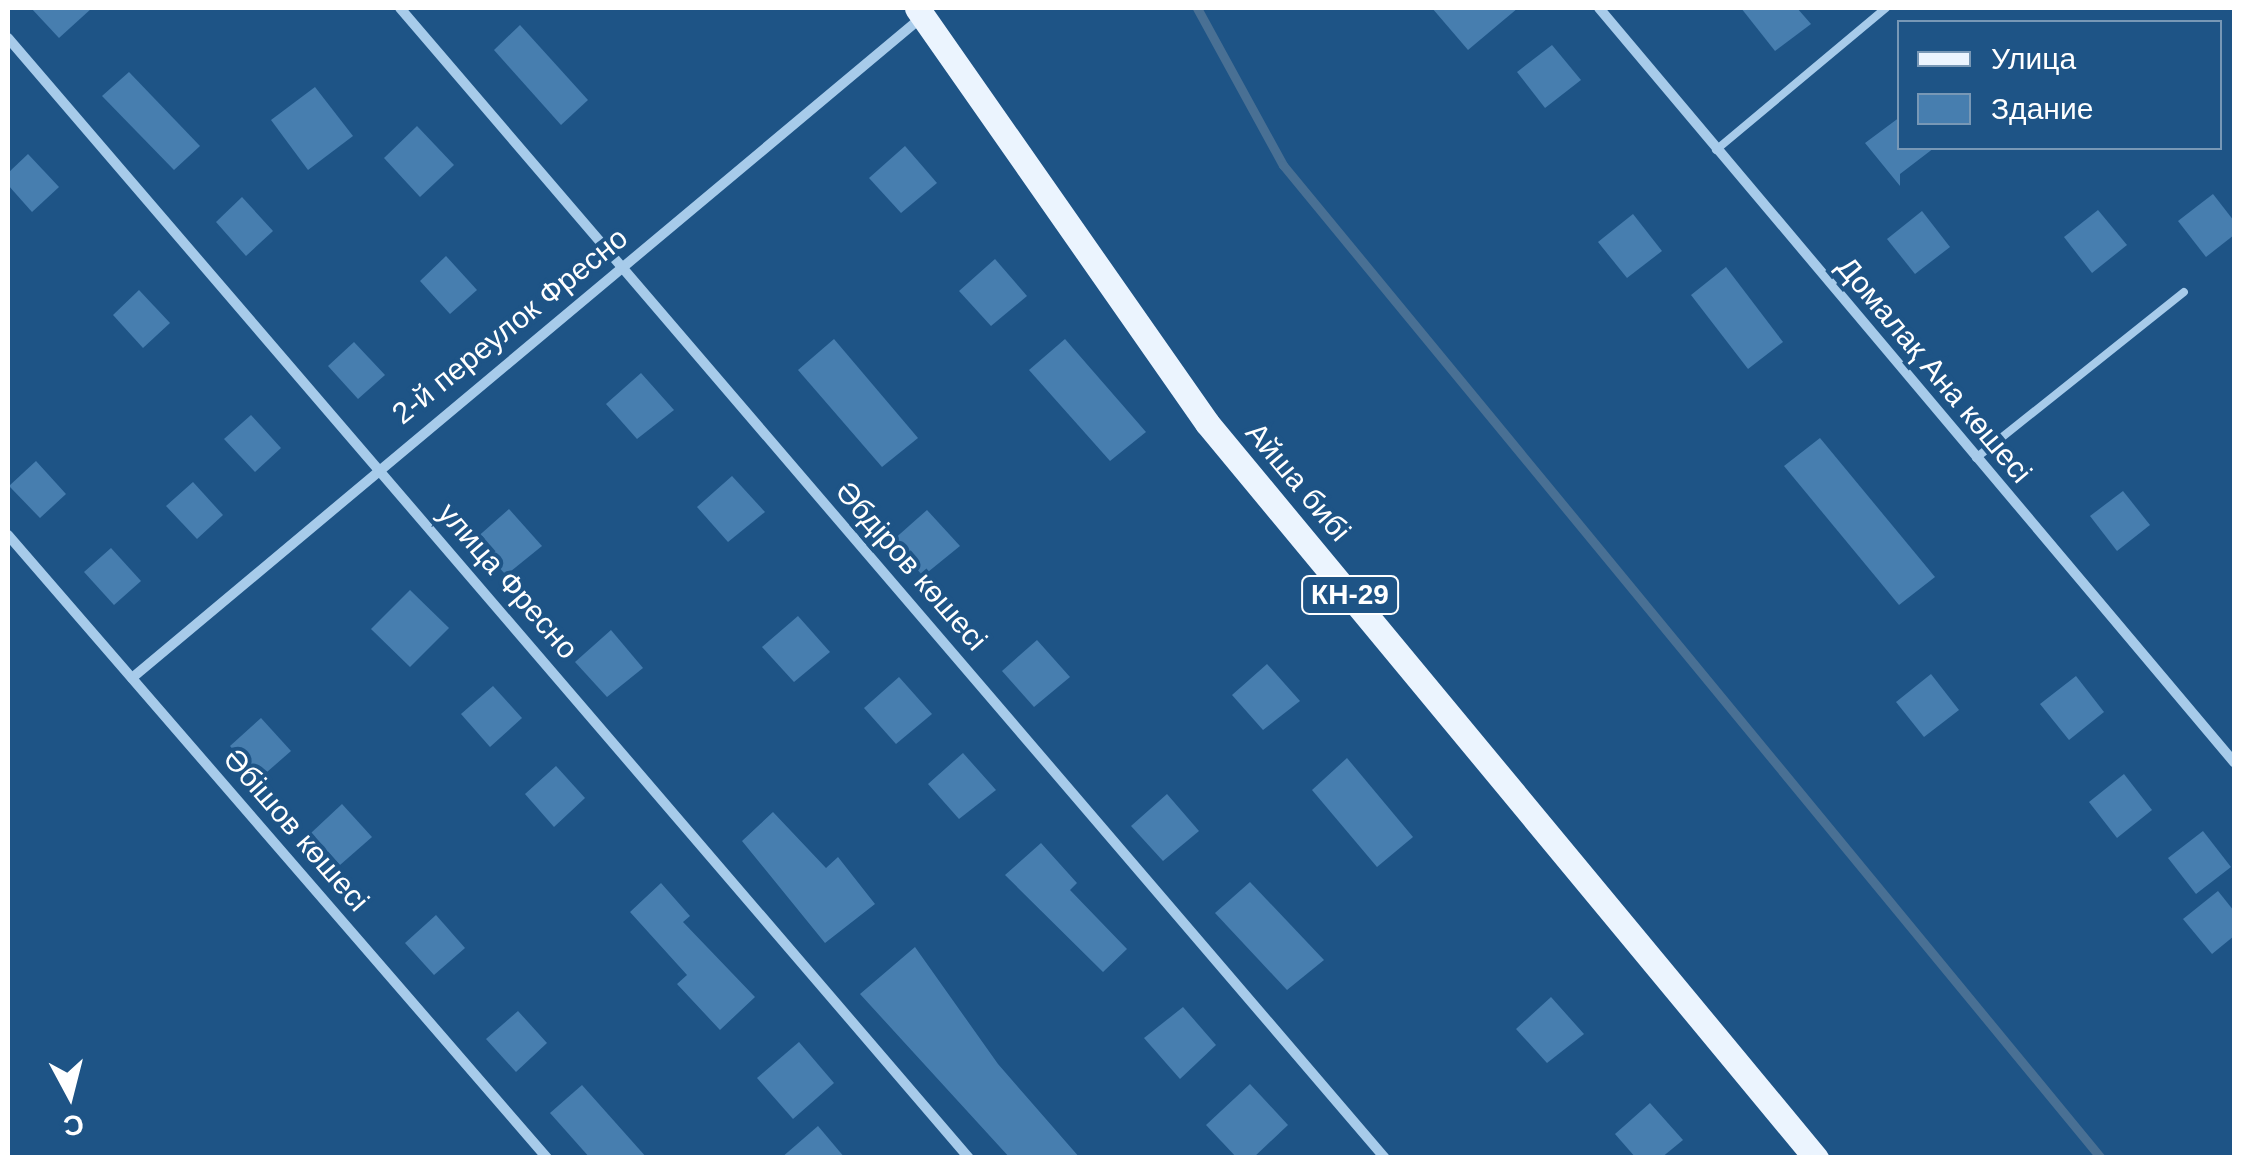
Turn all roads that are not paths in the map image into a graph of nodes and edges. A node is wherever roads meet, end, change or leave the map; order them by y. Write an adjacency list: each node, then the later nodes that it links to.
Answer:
1 (400, 8): 7 (street, Әбдіров көшесі)
2 (1599, 8): 6 (street, Домалақ Ана көшесі)
3 (1886, 8): 6 (lane)
4 (920, 12): 7 (street, 2-й переулок Фресно); 17 (main road, Айша бибі / КН-29)
5 (8, 38): 10 (street, улица Фресно)
6 (1716, 150): 9 (street, Домалақ Ана көшесі)
7 (622, 267): 10 (street, 2-й переулок Фресно); 16 (street, Әбдіров көшесі)
8 (2184, 292): 9 (lane)
9 (1975, 458): 13 (street, Домалақ Ана көшесі)
10 (377, 466): 12 (street, 2-й переулок Фресно); 15 (street, улица Фресно)
11 (8, 534): 12 (street, Әбішов көшесі)
12 (132, 678): 14 (street, Әбішов көшесі)
13 (2234, 762)
14 (547, 1158)
15 (969, 1158)
16 (1385, 1158)
17 (1816, 1158)

